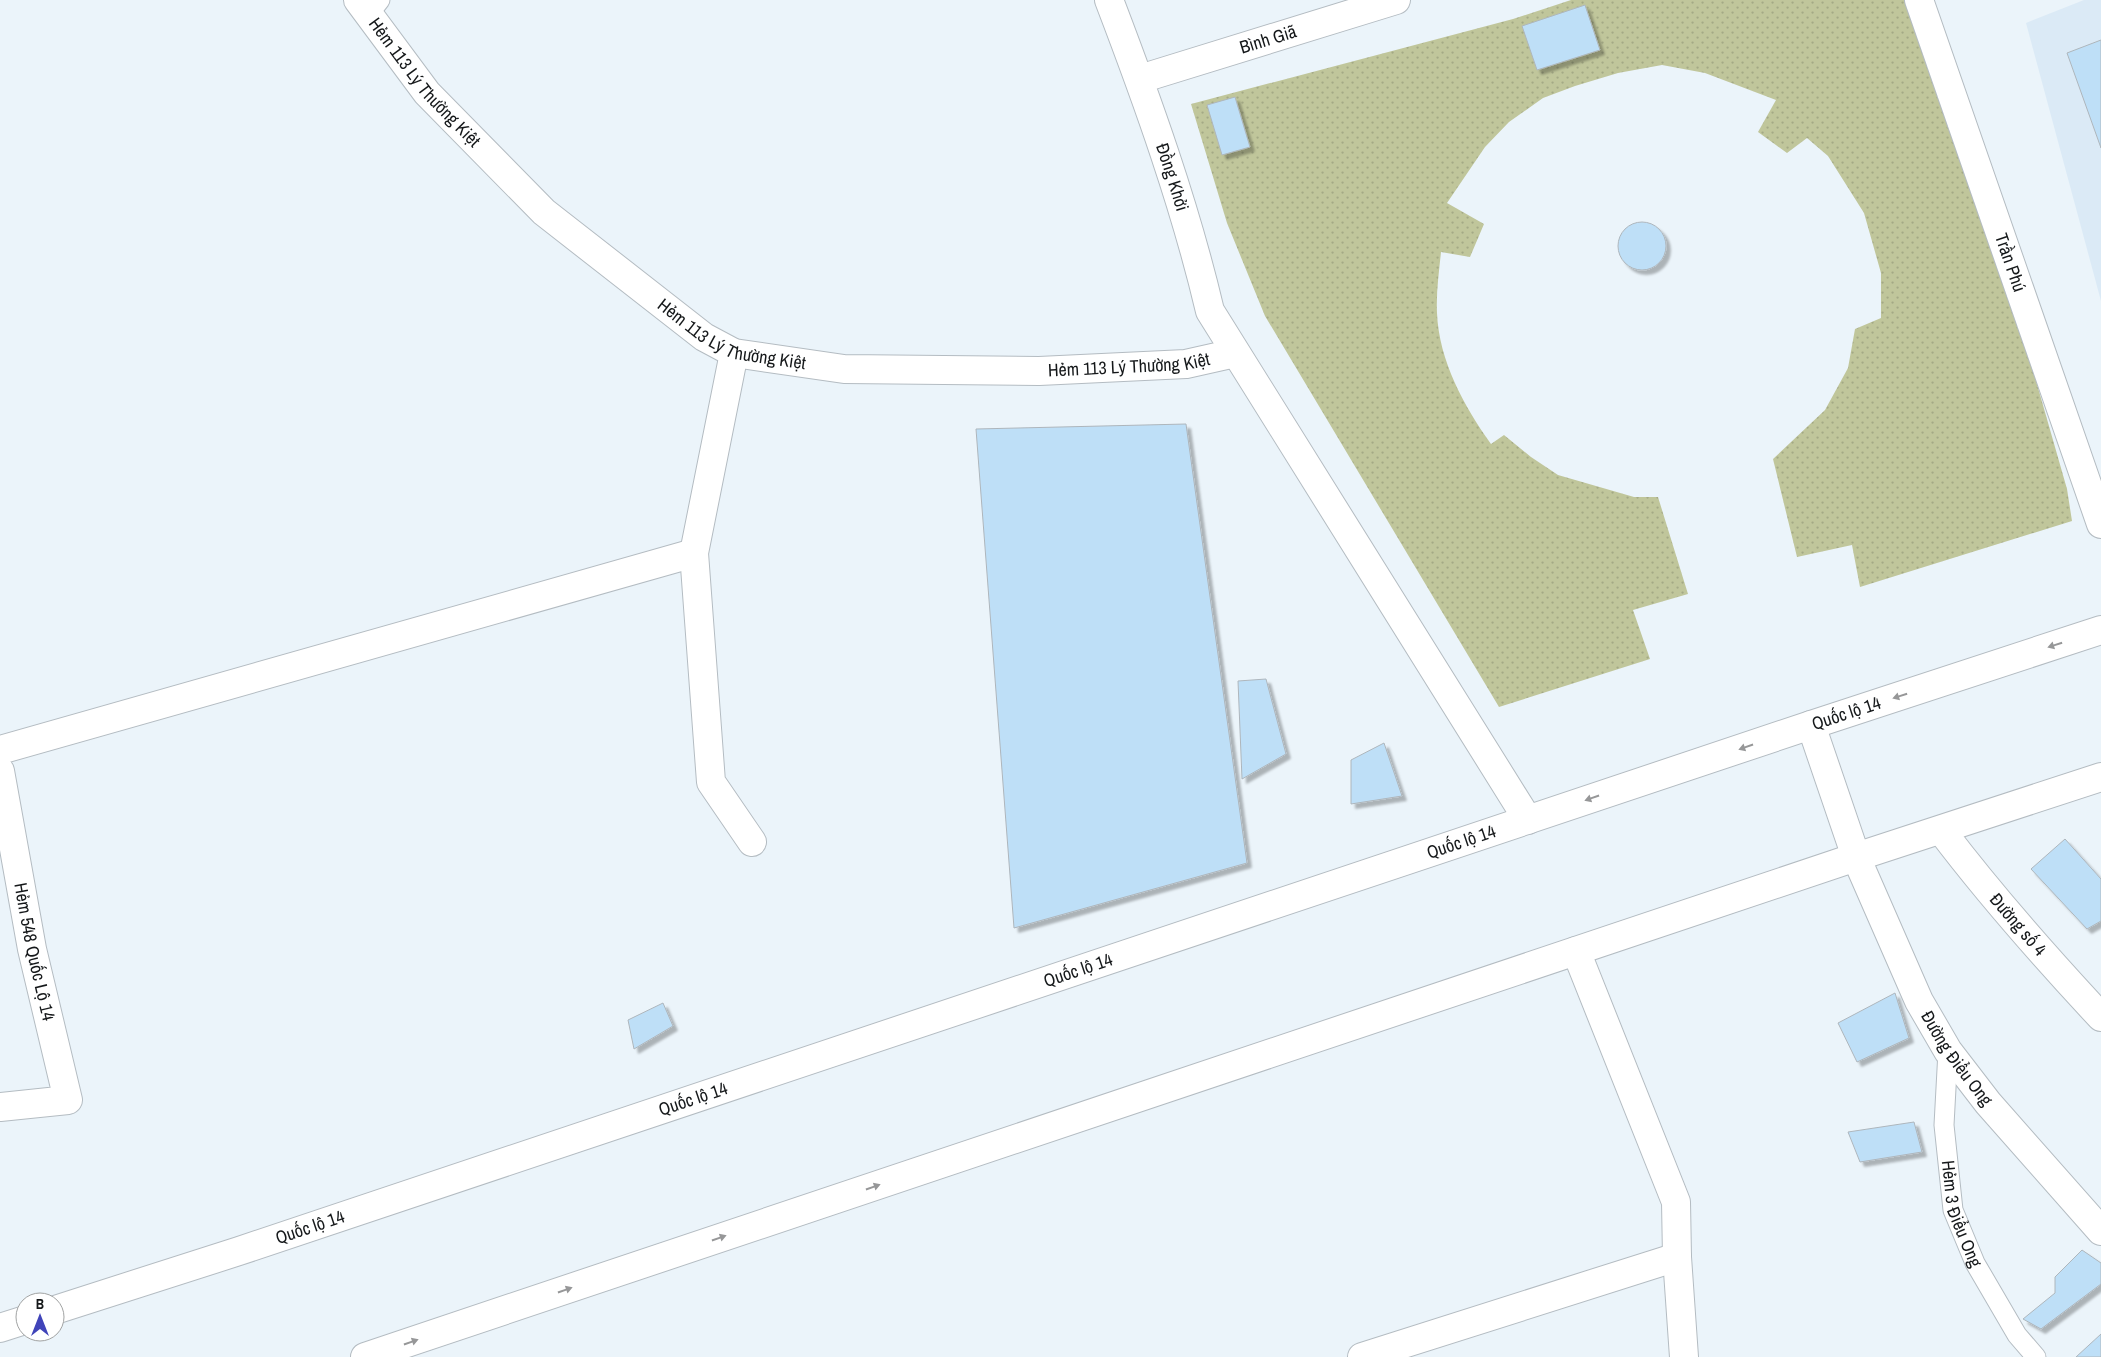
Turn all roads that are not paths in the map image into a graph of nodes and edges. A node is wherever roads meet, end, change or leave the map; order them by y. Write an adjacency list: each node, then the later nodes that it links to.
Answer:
1 (1109, 0): 5 (main road, Đồng Khởi)
2 (1396, 0): 5 (main road, Bình Giã)
3 (1919, 0): 8 (main road, Trần Phú)
4 (369, 5): 6 (main road, Hẻm 113 Lý Thường Kiệt)
5 (1140, 79): 7 (main road, Đồng Khởi)
6 (734, 353): 7 (main road, Hẻm 113 Lý Thường Kiệt); 9 (main road)
7 (1234, 353): 15 (main road, Đồng Khởi)
8 (2101, 524)
9 (694, 553): 12 (main road); 17 (main road)
10 (2101, 630): 11 (main road, Quốc lộ 14, one-way to 11)
11 (1811, 725): 15 (main road, Quốc lộ 14, one-way to 15); 18 (main road, Đường Điểu Ong)
12 (0, 750)
13 (0, 779): 22 (main road, Hẻm 548 Quốc Lộ 14)
14 (2098, 784): 16 (main road)
15 (1528, 820): 25 (main road, Quốc lộ 14)
16 (1941, 830): 18 (main road); 20 (main road, Đường số 4)
17 (752, 842)
18 (1856, 857): 19 (main road); 21 (main road, Đường Điểu Ong)
19 (1576, 951): 24 (main road); 28 (main road, one-way to 19)
20 (2101, 1017)
21 (1948, 1051): 23 (main road, Đường Điểu Ong); 31 (lane, Hẻm 3 Điểu Ong)
22 (0, 1107)
23 (2098, 1221)
24 (1677, 1256): 29 (main road); 30 (main road)
25 (65, 1307)
26 (15, 1323): 27 (main road)
27 (0, 1328)
28 (365, 1357)
29 (1362, 1357)
30 (1684, 1357)
31 (2036, 1357)

